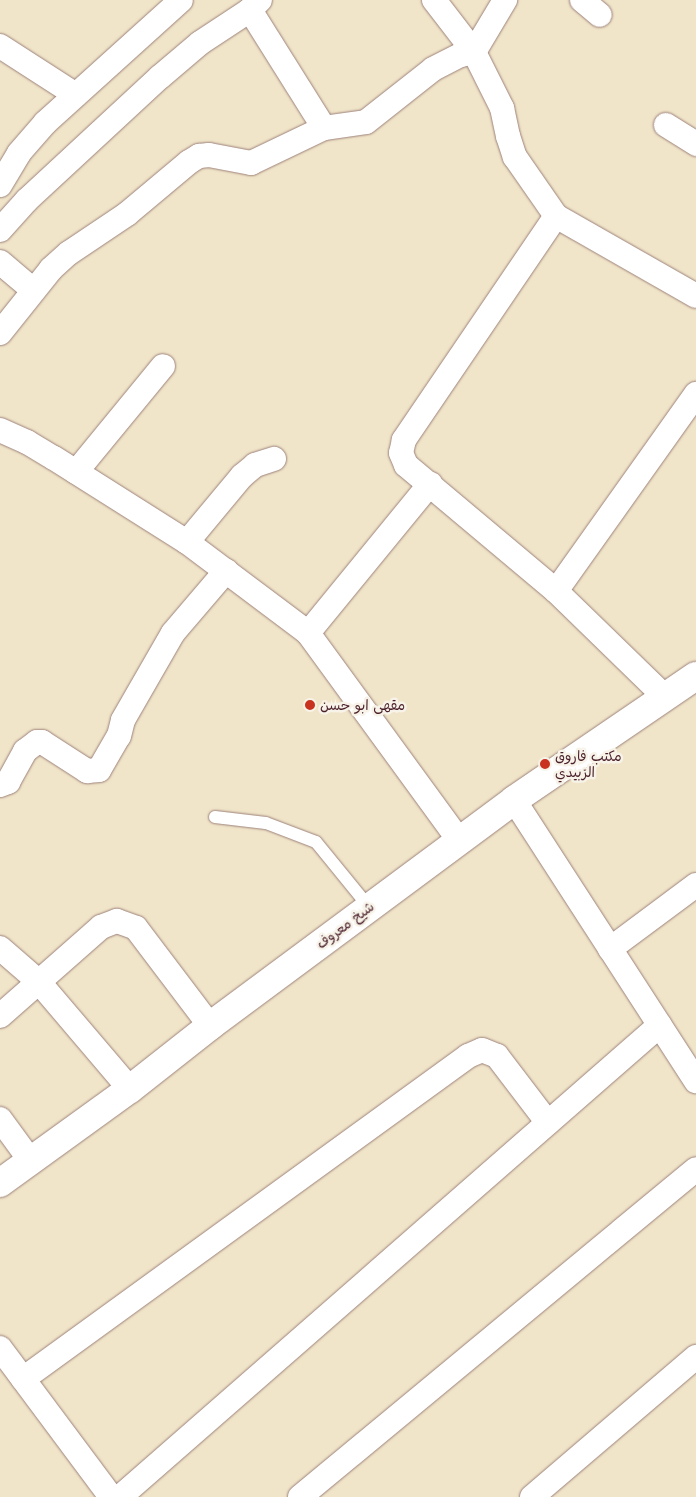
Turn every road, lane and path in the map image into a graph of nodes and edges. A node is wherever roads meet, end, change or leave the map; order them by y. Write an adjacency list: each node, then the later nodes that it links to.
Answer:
1 (181, 0): 7 (street)
2 (434, 0): 6 (street)
3 (505, 0): 6 (street)
4 (255, 5): 9 (street); 13 (street)
5 (0, 46): 7 (street)
6 (474, 52): 9 (street); 12 (street)
7 (76, 95): 11 (street)
8 (666, 125): 10 (street)
9 (324, 128): 15 (street)
10 (696, 144)
11 (0, 185)
12 (556, 216): 16 (street); 23 (street)
13 (0, 230)
14 (0, 262): 15 (street)
15 (32, 289): 17 (street)
16 (696, 296)
17 (0, 333)
18 (163, 366): 22 (street)
19 (696, 394): 26 (street)
20 (0, 430): 22 (street)
21 (274, 459): 24 (street)
22 (76, 472): 24 (street)
23 (430, 484): 26 (street); 27 (street)
24 (187, 542): 25 (street)
25 (226, 571): 27 (street); 30 (street)
26 (556, 591): 29 (street)
27 (308, 633): 33 (street)
28 (696, 676): 29 (street, شیخ معروف)
29 (666, 698): 31 (street, شیخ معروف)
30 (0, 785)
31 (514, 800): 33 (street, شیخ معروف); 37 (street)
32 (215, 817): 35 (lane)
33 (459, 840): 35 (street, شیخ معروف)
34 (696, 885): 37 (street)
35 (369, 907): 41 (street, شیخ معروف)
36 (0, 948): 38 (street)
37 (610, 949): 40 (street)
38 (38, 981): 39 (street); 41 (street); 43 (street)
39 (0, 1016)
40 (660, 1025): 42 (street); 45 (street)
41 (210, 1026): 43 (street, شیخ معروف)
42 (695, 1076)
43 (130, 1089): 46 (street, شیخ معروف)
44 (0, 1119): 46 (street)
45 (548, 1124): 51 (street); 53 (street)
46 (30, 1160): 48 (street, شیخ معروف)
47 (696, 1169): 54 (street)
48 (0, 1183)
49 (0, 1348): 51 (street)
50 (696, 1357): 55 (street)
51 (23, 1379): 52 (street)
52 (111, 1497)
53 (120, 1497)
54 (300, 1497)
55 (532, 1497)

